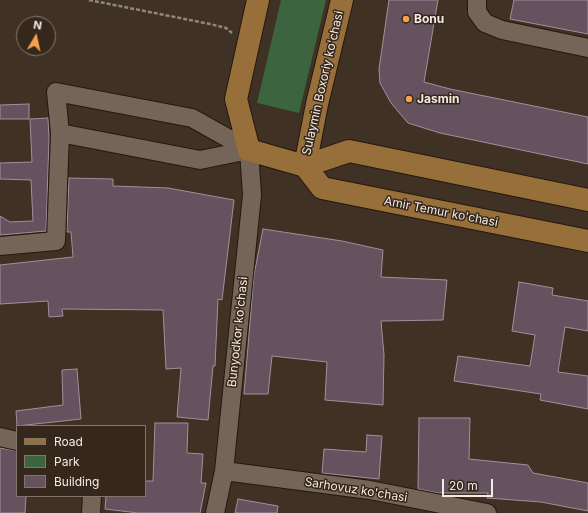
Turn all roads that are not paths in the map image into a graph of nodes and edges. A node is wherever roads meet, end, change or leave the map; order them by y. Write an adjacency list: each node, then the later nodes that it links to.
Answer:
1 (258, 0): 6 (main road)
2 (342, 0): 7 (main road, Sulaymin Boxoriy ko'chasi)
3 (477, 0): 4 (street)
4 (588, 48)
5 (60, 133): 6 (street); 6 (street); 10 (street)
6 (249, 150): 7 (main road); 13 (street, Bunyodkor ko'chasi)
7 (305, 166): 8 (main road); 9 (main road, Amir Temur ko'chasi)
8 (588, 200)
9 (588, 241)
10 (0, 246)
11 (0, 437): 12 (street)
12 (16, 441)
13 (224, 471): 16 (street, Bunyodkor ko'chasi); 17 (street, Sarhovuz ko'chasi)
14 (92, 497): 15 (street)
15 (91, 513)
16 (215, 513)
17 (487, 513)

